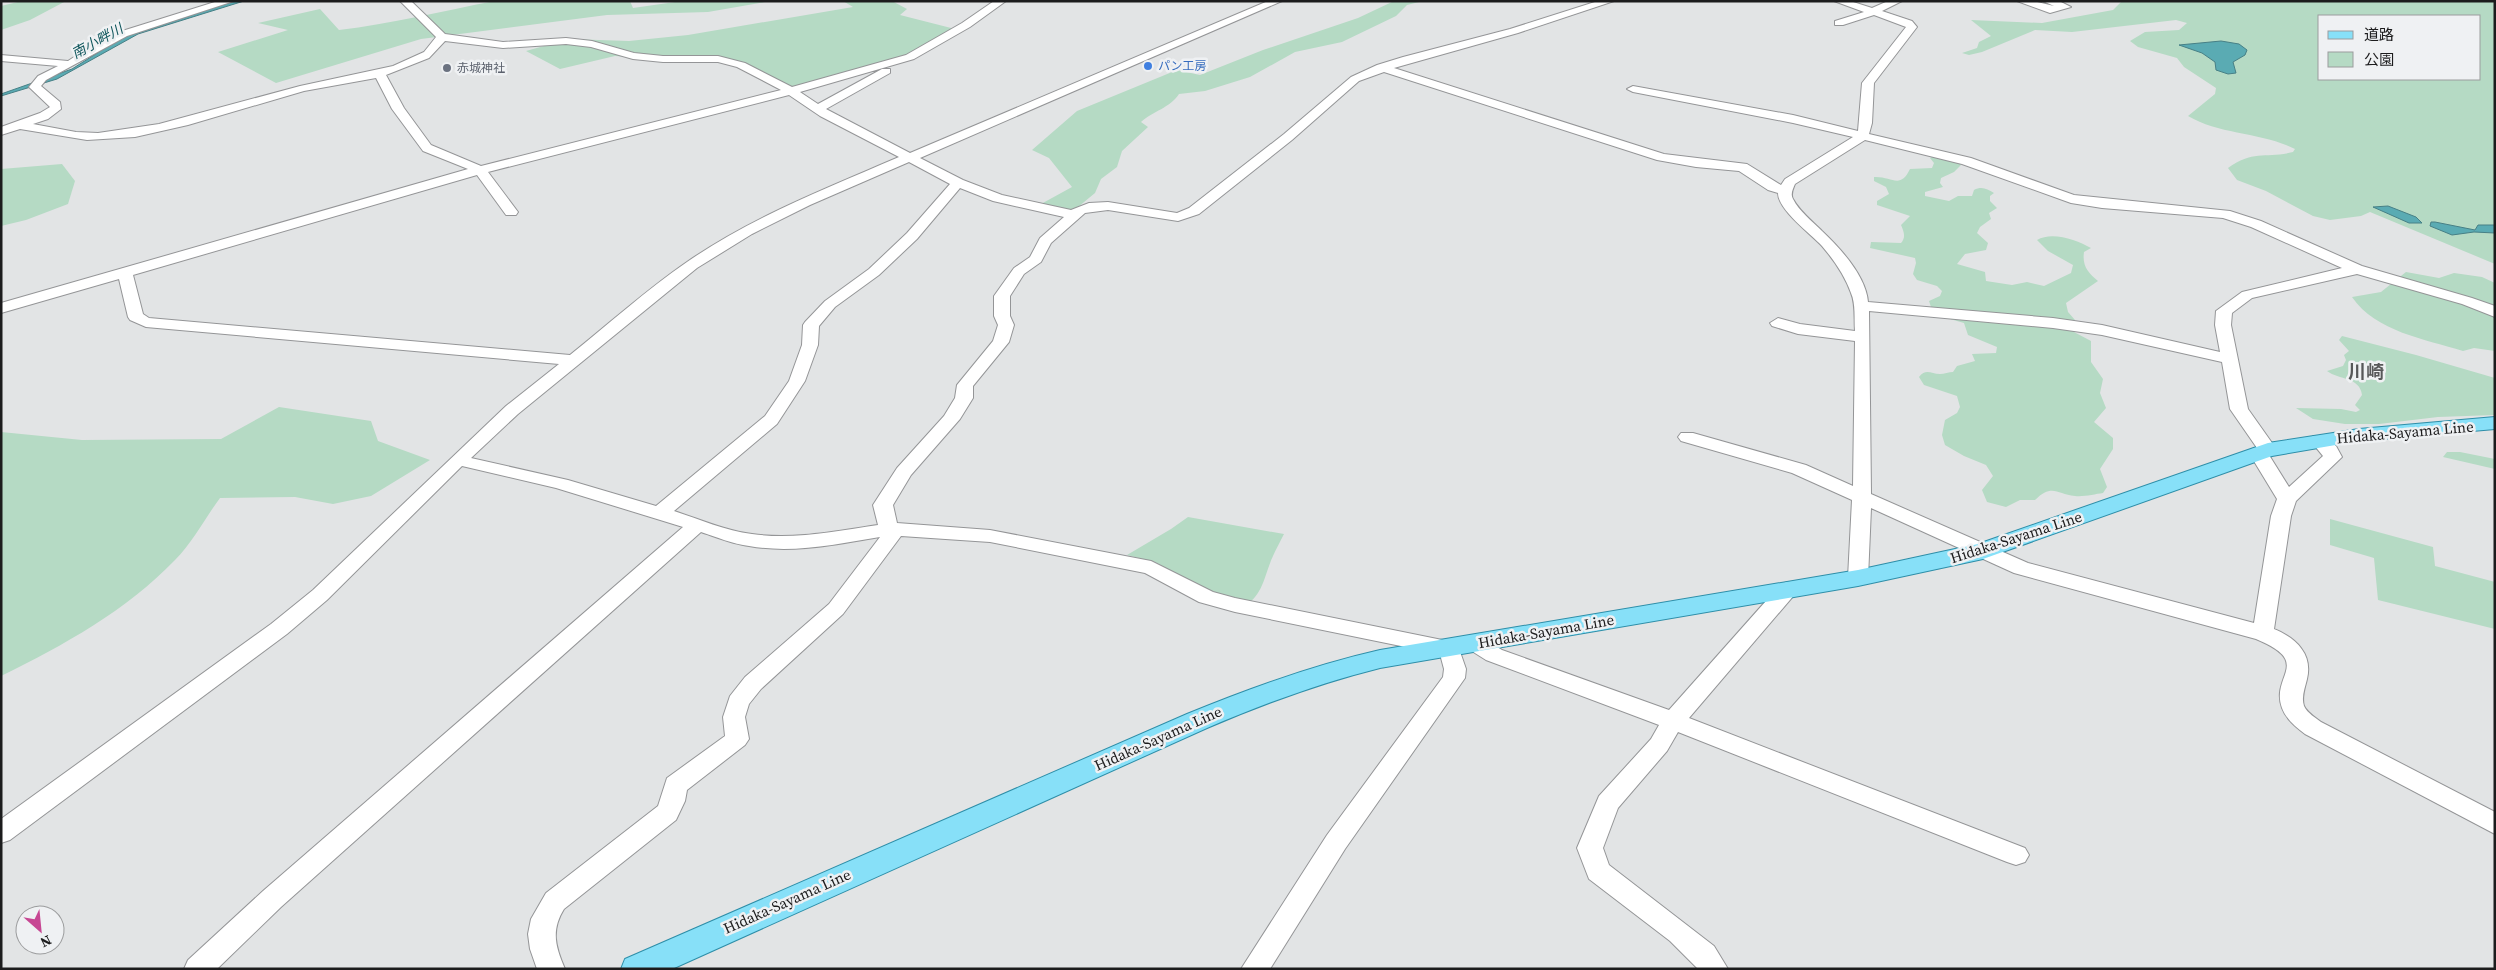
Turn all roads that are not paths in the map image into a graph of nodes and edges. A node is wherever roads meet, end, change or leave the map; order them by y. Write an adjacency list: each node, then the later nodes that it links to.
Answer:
1 (186, 1): 11 (street)
2 (229, 1): 11 (street)
3 (1001, 1): 15 (street)
4 (1277, 1): 26 (street)
5 (1609, 1): 18 (street)
6 (1839, 1): 12 (street)
7 (1897, 1): 12 (street)
8 (2022, 1): 9 (street)
9 (2048, 1)
10 (411, 3): 14 (street)
11 (202, 10): 17 (street)
12 (1873, 11): 13 (street); 25 (street)
13 (1839, 23)
14 (442, 37): 19 (street); 21 (street)
15 (910, 57): 21 (street); 22 (street)
16 (1, 58): 17 (street)
17 (69, 64): 23 (street)
18 (1381, 67): 29 (street); 31 (street)
19 (380, 74): 23 (street); 27 (street)
20 (1633, 89): 25 (street)
21 (790, 92): 22 (street); 27 (street)
22 (817, 109): 26 (street)
23 (20, 125): 24 (street)
24 (1, 131)
25 (1862, 137): 29 (street); 32 (street)
26 (908, 158): 28 (street); 39 (street)
27 (480, 170): 30 (street); 33 (street)
28 (958, 183): 31 (street); 48 (street)
29 (1785, 191): 34 (street)
30 (511, 212)
31 (1074, 215): 50 (street)
32 (2357, 269): 36 (street); 40 (street)
33 (125, 272): 35 (street); 39 (street)
34 (1860, 306): 38 (street); 40 (street)
35 (1, 308)
36 (2495, 312)
37 (1778, 323): 38 (street)
38 (1863, 338): 46 (street)
39 (574, 360): 45 (street)
40 (2231, 360): 44 (street)
41 (2495, 423): 43 (main road, Hidaka-Sayama Line)
42 (1688, 437): 46 (street)
43 (2319, 440): 44 (main road, Hidaka-Sayama Line); 47 (street)
44 (2263, 451): 47 (street); 51 (main road, Hidaka-Sayama Line)
45 (458, 460): 48 (street); 59 (street)
46 (1862, 498): 51 (street); 52 (street)
47 (2287, 499): 54 (street)
48 (659, 514): 49 (street)
49 (697, 525): 50 (street); 61 (street)
50 (891, 529): 56 (street); 62 (street)
51 (1983, 551): 52 (main road, Hidaka-Sayama Line); 54 (street)
52 (1858, 578): 53 (main road, Hidaka-Sayama Line)
53 (1788, 589): 55 (main road, Hidaka-Sayama Line); 57 (street)
54 (2263, 633): 58 (street)
55 (1475, 643): 56 (main road, Hidaka-Sayama Line); 57 (street)
56 (1449, 648): 63 (main road, Hidaka-Sayama Line); 64 (street)
57 (1673, 721): 60 (street); 65 (street)
58 (2495, 824)
59 (1, 833)
60 (2016, 855)
61 (198, 969)
62 (551, 969)
63 (637, 969)
64 (1255, 969)
65 (1714, 969)

